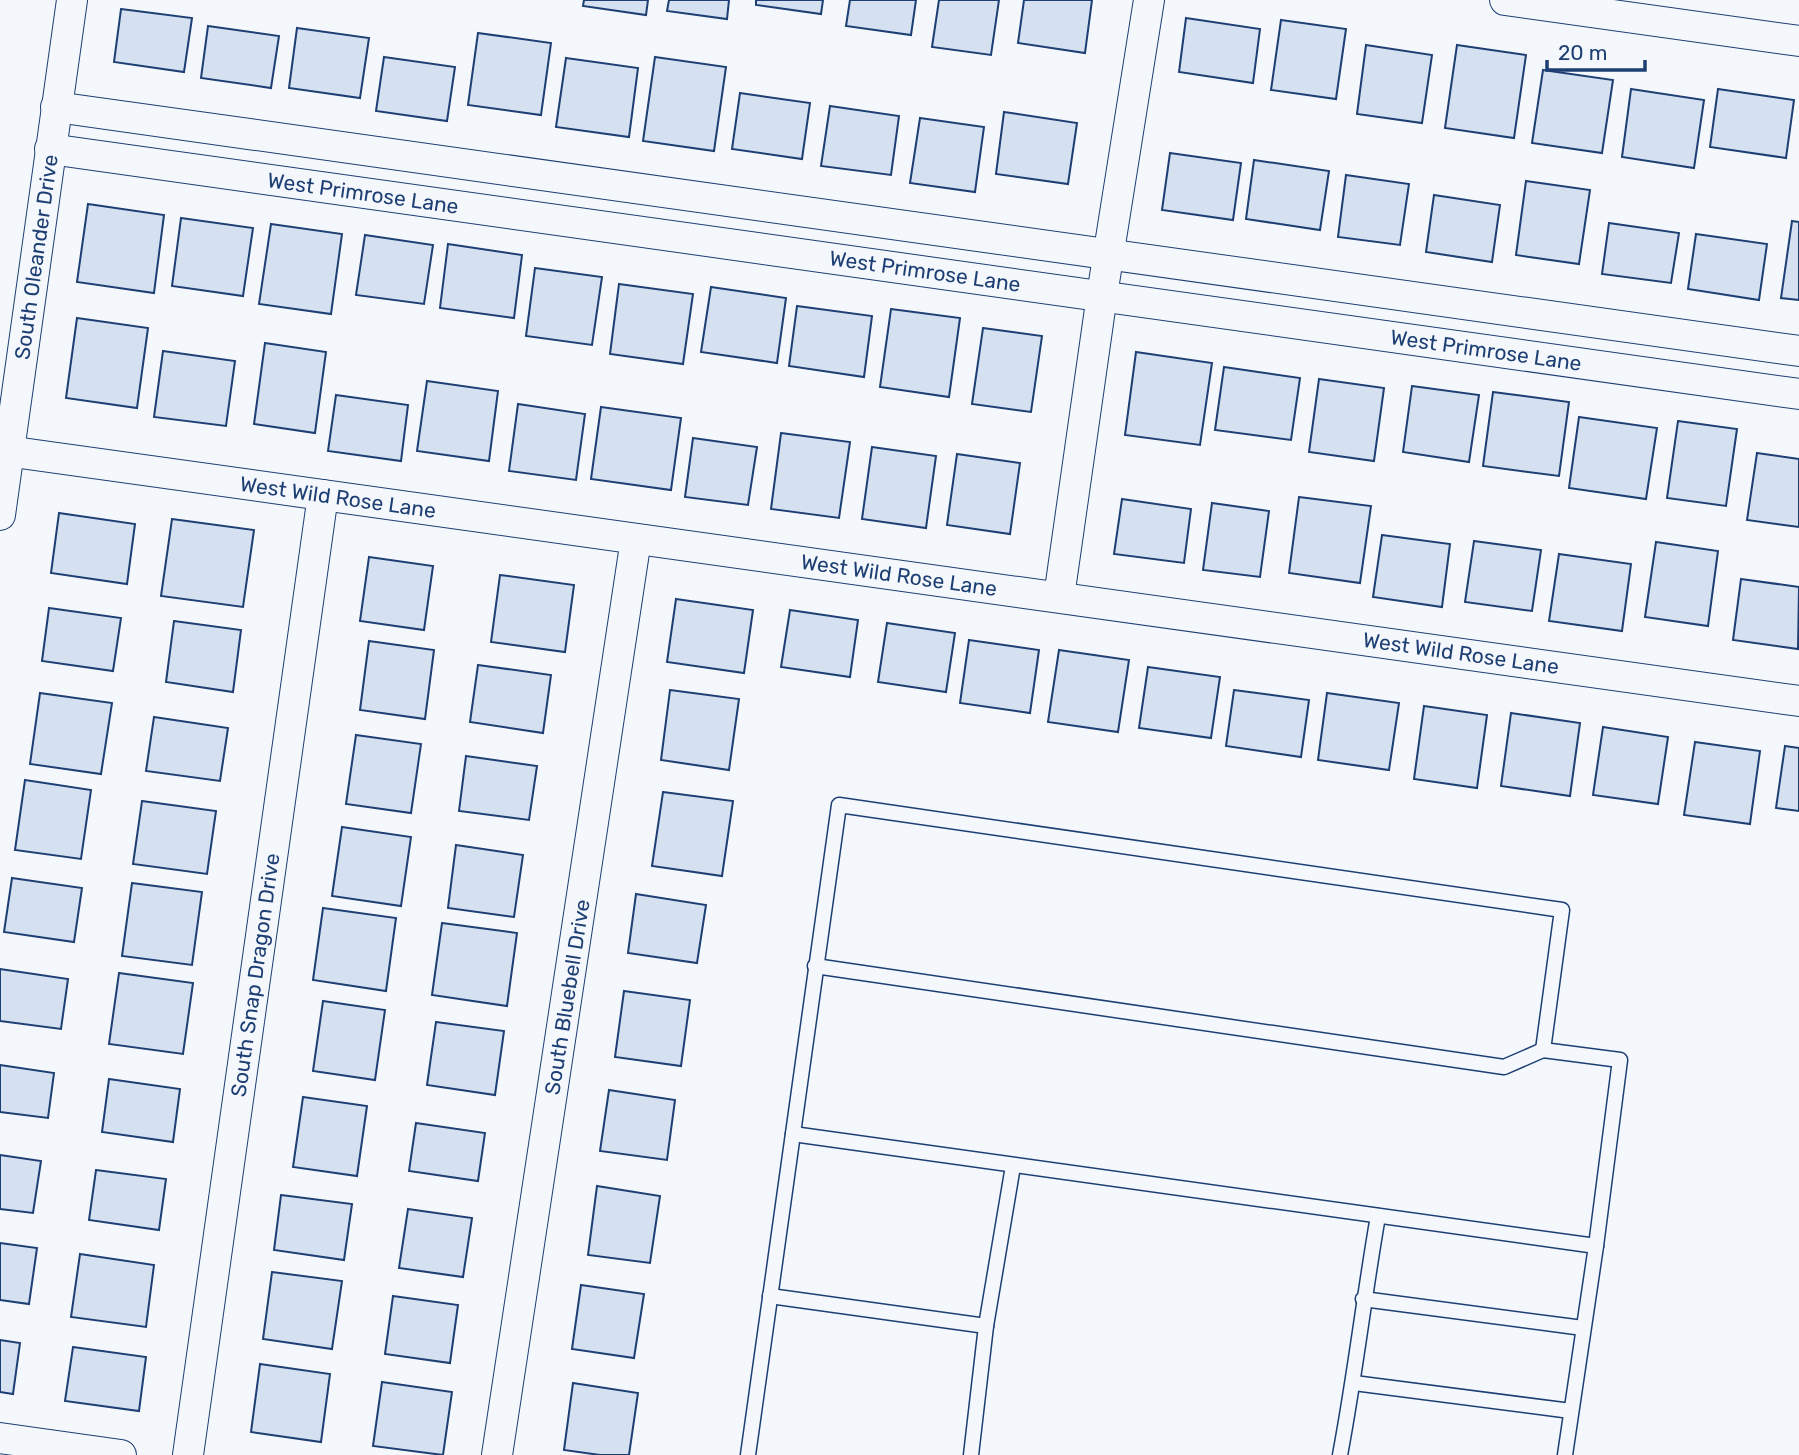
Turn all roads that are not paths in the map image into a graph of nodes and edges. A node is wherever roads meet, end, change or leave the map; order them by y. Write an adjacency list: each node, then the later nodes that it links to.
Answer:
1 (72, 0): 5 (street, South Oleander Drive)
2 (1149, 0): 11 (street)
3 (1505, 0): 4 (street)
4 (1799, 41)
5 (57, 107): 6 (street, South Oleander Drive); 7 (street, West Primrose Lane)
6 (50, 149): 8 (street, West Primrose Lane); 19 (street, South Oleander Drive)
7 (431, 159): 8 (street); 9 (street, West Primrose Lane)
8 (424, 201): 10 (street, West Primrose Lane)
9 (737, 202): 10 (street); 11 (street, West Primrose Lane)
10 (732, 244): 12 (street, West Primrose Lane)
11 (1108, 255): 12 (street); 13 (street, West Primrose Lane)
12 (1102, 295): 15 (street, West Primrose Lane); 23 (street)
13 (1457, 303): 14 (street, West Primrose Lane); 15 (street)
14 (1740, 342): 16 (street, West Primrose Lane); 17 (street)
15 (1451, 345): 17 (street, West Primrose Lane)
16 (1799, 351)
17 (1734, 385): 18 (street, West Primrose Lane)
18 (1799, 394)
19 (4, 451): 20 (street, West Wild Rose Lane); 21 (street, South Oleander Drive)
20 (323, 495): 22 (street, West Wild Rose Lane); 39 (street, South Snap Dragon Drive)
21 (0, 515)
22 (636, 539): 23 (street, West Wild Rose Lane); 40 (street, South Bluebell Drive)
23 (1059, 597): 24 (street, West Wild Rose Lane)
24 (1799, 701)
25 (815, 967): 26 (lane); 26 (lane); 27 (lane)
26 (1543, 1050): 30 (lane)
27 (793, 1134): 28 (lane); 31 (lane)
28 (1013, 1166): 29 (lane); 33 (lane)
29 (1378, 1216): 30 (lane); 32 (lane)
30 (1596, 1246): 34 (lane)
31 (770, 1296): 33 (lane); 41 (lane)
32 (1363, 1299): 34 (lane); 35 (lane)
33 (986, 1326): 42 (lane)
34 (1583, 1328): 36 (lane)
35 (1354, 1383): 36 (lane); 43 (lane)
36 (1571, 1411): 44 (lane)
37 (0, 1438): 38 (street)
38 (121, 1455)
39 (188, 1455)
40 (497, 1455)
41 (748, 1455)
42 (971, 1455)
43 (1340, 1455)
44 (1565, 1455)

